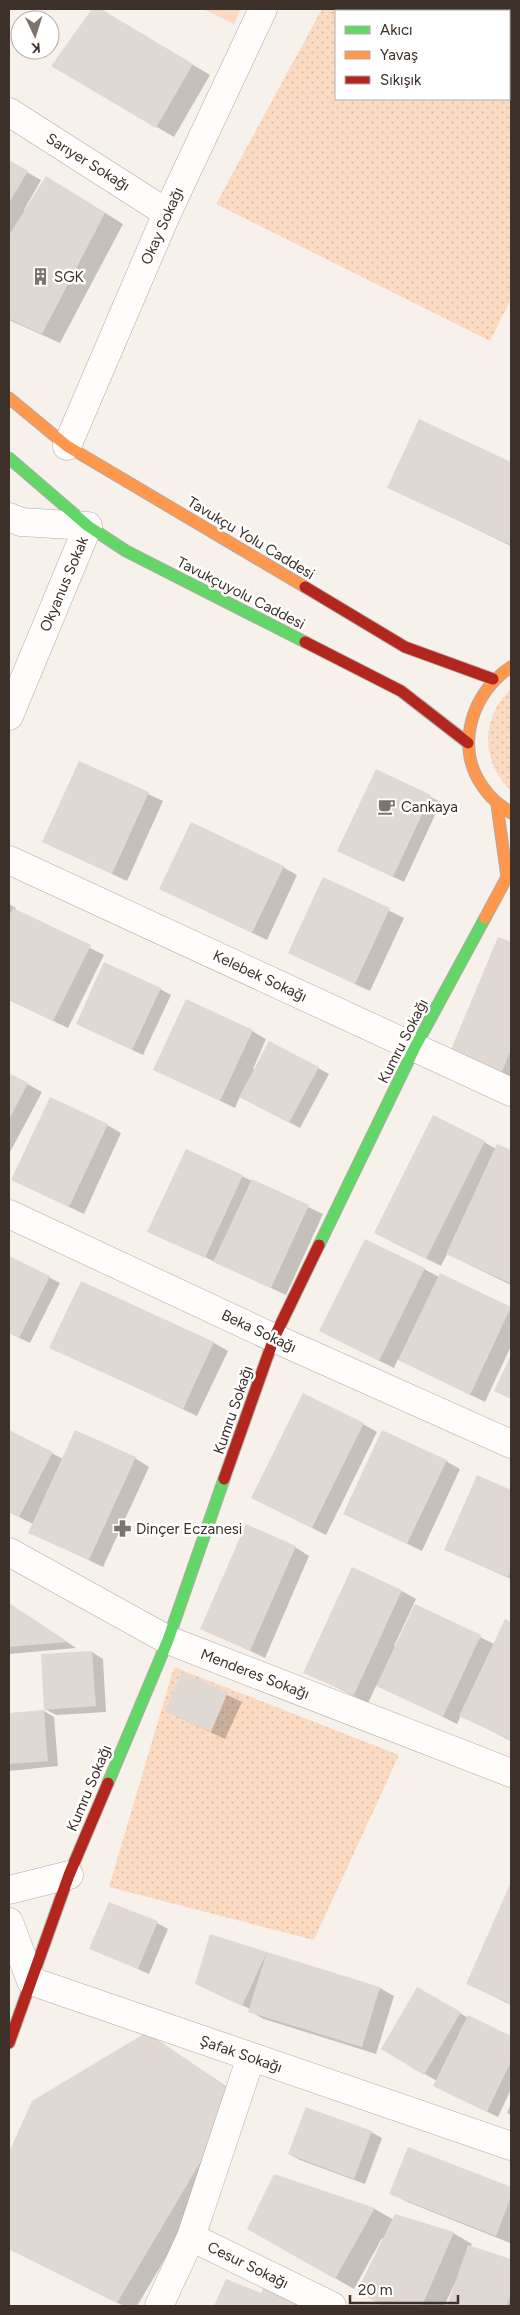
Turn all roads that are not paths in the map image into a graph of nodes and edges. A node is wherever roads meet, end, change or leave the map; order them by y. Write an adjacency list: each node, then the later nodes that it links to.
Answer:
1 (263, 9): 3 (street, Okay Sokağı)
2 (9, 112): 3 (street, Sarıyer Sokağı)
3 (167, 213): 5 (street, Okay Sokağı)
4 (9, 398): 5 (street, Tavukçu Yolu Caddesi)
5 (67, 446): 10 (street, Tavukçu Yolu Caddesi)
6 (9, 458): 8 (street, Tavukçuyolu Caddesi)
7 (9, 517): 8 (street, Okyanus Sokak)
8 (88, 526): 11 (street, Okyanus Sokak); 12 (street, Tavukçuyolu Caddesi)
9 (511, 667): 10 (street)
10 (493, 679): 12 (street)
11 (9, 716)
12 (468, 742): 13 (street)
13 (497, 805): 14 (street); 16 (street, Kumru Sokağı)
14 (511, 813)
15 (9, 860): 17 (street, Kelebek Sokağı)
16 (509, 876): 17 (street, Kumru Sokağı)
17 (415, 1047): 18 (street, Kelebek Sokağı); 20 (street, Kumru Sokağı)
18 (511, 1092)
19 (9, 1214): 20 (street, Beka Sokağı)
20 (274, 1338): 21 (street, Beka Sokağı); 23 (street, Kumru Sokağı)
21 (511, 1444)
22 (9, 1552): 23 (street, Menderes Sokağı)
23 (168, 1640): 24 (street, Menderes Sokağı); 25 (street, Kumru Sokağı)
24 (511, 1773)
25 (69, 1875): 26 (street); 28 (street, Kumru Sokağı)
26 (9, 1890)
27 (9, 1922): 28 (street)
28 (31, 1982): 29 (street, Kumru Sokağı); 30 (street, Şafak Sokağı)
29 (9, 2043)
30 (251, 2057): 31 (street, Şafak Sokağı); 32 (street)
31 (511, 2146)
32 (191, 2237): 33 (street); 34 (street, Cesur Sokağı)
33 (159, 2306)
34 (332, 2306)

